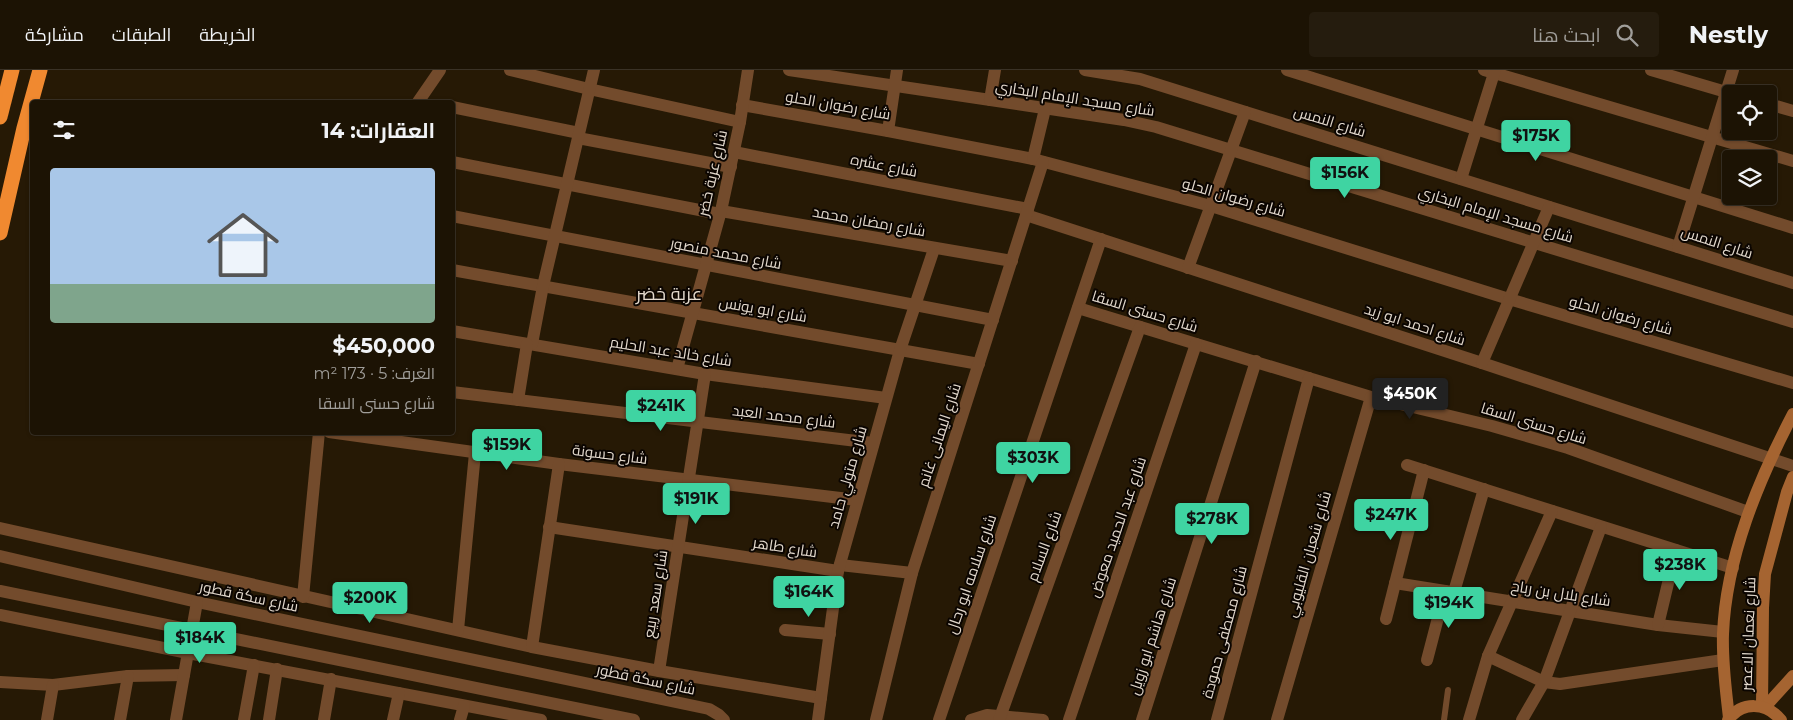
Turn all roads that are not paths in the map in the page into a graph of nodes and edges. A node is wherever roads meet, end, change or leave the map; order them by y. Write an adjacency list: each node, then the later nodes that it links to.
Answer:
1 (12, 70): 31 (highway)
2 (40, 70): 20 (highway)
3 (440, 70): 21 (street)
4 (510, 70): 18 (street)
5 (594, 70): 18 (street)
6 (748, 70): 23 (street, شارع عزبة خضر)
7 (789, 70): 17 (street, شارع مسجد الإمام البخاري)
8 (897, 70): 17 (street)
9 (995, 70): 22 (street)
10 (1091, 70): 15 (street, شارع النمس)
11 (1287, 70): 33 (street)
12 (1651, 70): 19 (street)
13 (1734, 70): 16 (street)
14 (1491, 71): 33 (street); 36 (street)
15 (1141, 75): 29 (street, شارع النمس)
16 (1731, 85)
17 (895, 87): 22 (street, شارع مسجد الإمام البخاري); 34 (street)
18 (589, 90): 32 (street); 35 (street)
19 (1722, 91)
20 (32, 100)
21 (420, 100)
22 (990, 100): 27 (street, شارع مسجد الإمام البخاري)
23 (742, 105): 32 (street, شارع عزبة خضر); 34 (street, شارع رضوان الحلو)
24 (30, 106): 52 (highway)
25 (1777, 106): 28 (street)
26 (455, 108): 35 (street)
27 (1046, 109): 37 (street, شارع مسجد الإمام البخاري); 39 (street, شارع اليمانى غانم)
28 (1793, 111)
29 (1245, 112): 37 (street); 43 (street, شارع النمس)
30 (1722, 113): 36 (street)
31 (0, 116)
32 (740, 122): 38 (street, شارع عزبة خضر)
33 (1477, 129): 43 (street); 45 (street)
34 (888, 130): 39 (street, شارع رضوان الحلو)
35 (578, 136): 42 (street); 44 (street)
36 (1712, 137): 40 (street); 45 (street)
37 (1231, 150): 46 (street); 55 (street, شارع مسجد الإمام البخاري)
38 (734, 152): 42 (street, شارع عزبة خضر); 49 (street, شارع عشره)
39 (1038, 160): 46 (street, شارع رضوان الحلو); 49 (street, شارع اليمانى غانم)
40 (1793, 161)
41 (455, 163): 44 (street, شارع رمضان محمد)
42 (731, 167): 48 (street, شارع عزبة خضر)
43 (1461, 179): 47 (street, شارع النمس)
44 (567, 184): 48 (street, شارع رمضان محمد); 53 (street)
45 (1694, 197): 51 (street); 56 (street)
46 (1211, 206): 60 (street); 64 (street, شارع رضوان الحلو)
47 (1548, 207): 55 (street); 56 (street, شارع النمس)
48 (720, 212): 57 (street, شارع رمضان محمد); 59 (street, شارع عزبة خضر)
49 (1027, 212): 54 (street, شارع احمد ابو زيد); 58 (street, شارع اليمانى غانم)
50 (455, 217): 53 (street, شارع محمد منصور)
51 (1793, 228)
52 (0, 234)
53 (555, 236): 59 (street, شارع محمد منصور); 63 (street)
54 (1101, 239): 60 (street, شارع احمد ابو زيد); 66 (street, شارع سلامه ابو رحال)
55 (1534, 242): 64 (street); 69 (street, شارع مسجد الإمام البخاري)
56 (1678, 247): 62 (street, شارع النمس)
57 (934, 249): 58 (street, شارع رمضان محمد); 65 (street, شارع متولي حامد)
58 (1012, 261): 68 (street, شارع اليمانى غانم)
59 (706, 266): 65 (street, شارع محمد منصور); 67 (street, شارع عزبة خضر)
60 (1188, 268): 76 (street, شارع احمد ابو زيد)
61 (455, 271): 63 (street, شارع ابو يونس)
62 (1793, 283)
63 (543, 286): 67 (street, شارع ابو يونس); 72 (street)
64 (1509, 299): 76 (street); 81 (street, شارع رضوان الحلو)
65 (915, 306): 68 (street, شارع محمد منصور); 74 (street, شارع متولي حامد)
66 (1078, 308): 70 (street, شارع حسنى السقا); 163 (street, شارع سلامه ابو رحال)
67 (693, 313): 74 (street, شارع ابو يونس); 78 (street, شارع عزبة خضر)
68 (993, 320): 77 (street, شارع اليمانى غانم)
69 (1793, 322)
70 (1140, 326): 73 (street, شارع حسنى السقا); 148 (street, شارع السلام)
71 (455, 332): 72 (street, شارع خالد عبد الحليم)
72 (530, 344): 78 (street, شارع خالد عبد الحليم); 85 (street)
73 (1196, 344): 75 (street, شارع حسنى السقا); 166 (street, شارع عبد الحميد معوض)
74 (900, 350): 77 (street, شارع ابو يونس); 84 (street, شارع متولي حامد)
75 (1256, 361): 80 (street, شارع حسنى السقا); 167 (street, شارع هاشم ابو زويل)
76 (1482, 363): 92 (street, شارع احمد ابو زيد)
77 (979, 364): 112 (street, شارع اليمانى غانم)
78 (677, 369): 79 (street, شارع خالد عبد الحليم)
79 (705, 374): 84 (street, شارع خالد عبد الحليم); 87 (street, شارع سعد ربيع)
80 (1309, 378): 83 (street, شارع حسنى السقا); 168 (street, شارع مصطفى حمودة)
81 (1793, 383)
82 (455, 392): 85 (street, شارع محمد العبد)
83 (1371, 397): 103 (street, شارع حسنى السقا); 169 (street, شارع شعبان القليوبي)
84 (886, 398): 90 (street, شارع متولي حامد)
85 (518, 400): 87 (street, شارع محمد العبد)
86 (1793, 414): 92 (main road, شارع نعمان الاعصر)
87 (698, 422): 90 (street, شارع محمد العبد); 98 (street, شارع سعد ربيع)
88 (319, 435): 116 (street)
89 (350, 435): 91 (street, شارع حسونة)
90 (873, 443): 101 (street, شارع متولي حامد)
91 (475, 453): 93 (street, شارع حسونة); 124 (street)
92 (1770, 457): 95 (street, شارع احمد ابو زيد); 103 (main road, شارع نعمان الاعصر)
93 (558, 464): 98 (street, شارع حسونة); 104 (street)
94 (1408, 465): 96 (street)
95 (1793, 466)
96 (1424, 470): 99 (street); 113 (street)
97 (1793, 477): 100 (main road, شارع نعمان الاعصر)
98 (689, 479): 101 (street, شارع حسونة); 107 (street, شارع سعد ربيع)
99 (1484, 490): 102 (street); 115 (street)
100 (1790, 493): 147 (main road, شارع نعمان الاعصر)
101 (857, 500): 110 (street, شارع متولي حامد)
102 (1552, 511): 105 (street); 118 (street)
103 (1748, 512): 111 (main road, شارع نعمان الاعصر)
104 (549, 527): 107 (street, شارع طاهر); 128 (street)
105 (1601, 527): 108 (street); 119 (street)
106 (0, 528): 116 (street)
107 (679, 547): 110 (street, شارع طاهر); 135 (street, شارع سعد ربيع)
108 (1676, 550): 111 (street); 122 (street)
109 (0, 556): 117 (street, شارع سكة قطور)
110 (839, 568): 112 (street, شارع طاهر); 127 (street, شارع متولي حامد)
111 (1733, 568): 126 (main road, شارع نعمان الاعصر)
112 (912, 572): 162 (street, شارع اليمانى غانم)
113 (1395, 583): 115 (street, شارع بلال بن رباح); 121 (street)
114 (0, 591): 123 (street)
115 (1450, 592): 118 (street, شارع بلال بن رباح); 131 (street)
116 (303, 596): 124 (street)
117 (197, 602): 123 (street); 160 (street, شارع سكة قطور)
118 (1512, 602): 119 (street, شارع بلال بن رباح); 130 (street)
119 (1569, 611): 122 (street, شارع بلال بن رباح); 141 (street)
120 (0, 615): 129 (street)
121 (1386, 619)
122 (1658, 626): 126 (street, شارع بلال بن رباح)
123 (192, 630): 129 (street); 159 (street)
124 (458, 630): 128 (street)
125 (785, 630): 127 (street)
126 (1723, 632): 132 (main road, شارع نعمان الاعصر)
127 (830, 634): 145 (street, شارع متولي حامد)
128 (532, 647): 135 (street)
129 (188, 653): 133 (street); 136 (street)
130 (1488, 656): 141 (street); 171 (street)
131 (1427, 660)
132 (1723, 660): 141 (street); 149 (main road, شارع نعمان الاعصر)
133 (254, 665): 134 (street); 153 (street)
134 (278, 669): 139 (street); 154 (street)
135 (659, 671): 145 (street)
136 (184, 675): 137 (street); 152 (street)
137 (128, 676): 142 (street); 151 (street)
138 (1793, 676): 147 (main road)
139 (331, 679): 144 (street); 155 (street)
140 (0, 682): 142 (street)
141 (1544, 682): 172 (street)
142 (53, 686): 150 (street)
143 (1448, 690): 170 (lane)
144 (399, 693): 146 (street); 156 (street)
145 (821, 698): 161 (street, شارع متولي حامد)
146 (464, 706): 157 (street); 158 (street)
147 (1764, 707): 149 (main road); 173 (main road)
148 (999, 718): 164 (street); 165 (street)
149 (1728, 719)
150 (47, 720)
151 (120, 720)
152 (176, 720)
153 (244, 720)
154 (269, 720)
155 (324, 720)
156 (393, 720)
157 (460, 720)
158 (541, 720)
159 (634, 720)
160 (724, 720)
161 (818, 720)
162 (876, 720)
163 (939, 720)
164 (971, 720)
165 (1043, 720)
166 (1069, 720)
167 (1142, 720)
168 (1217, 720)
169 (1277, 720)
170 (1444, 720)
171 (1470, 720)
172 (1522, 720)
173 (1781, 720)

